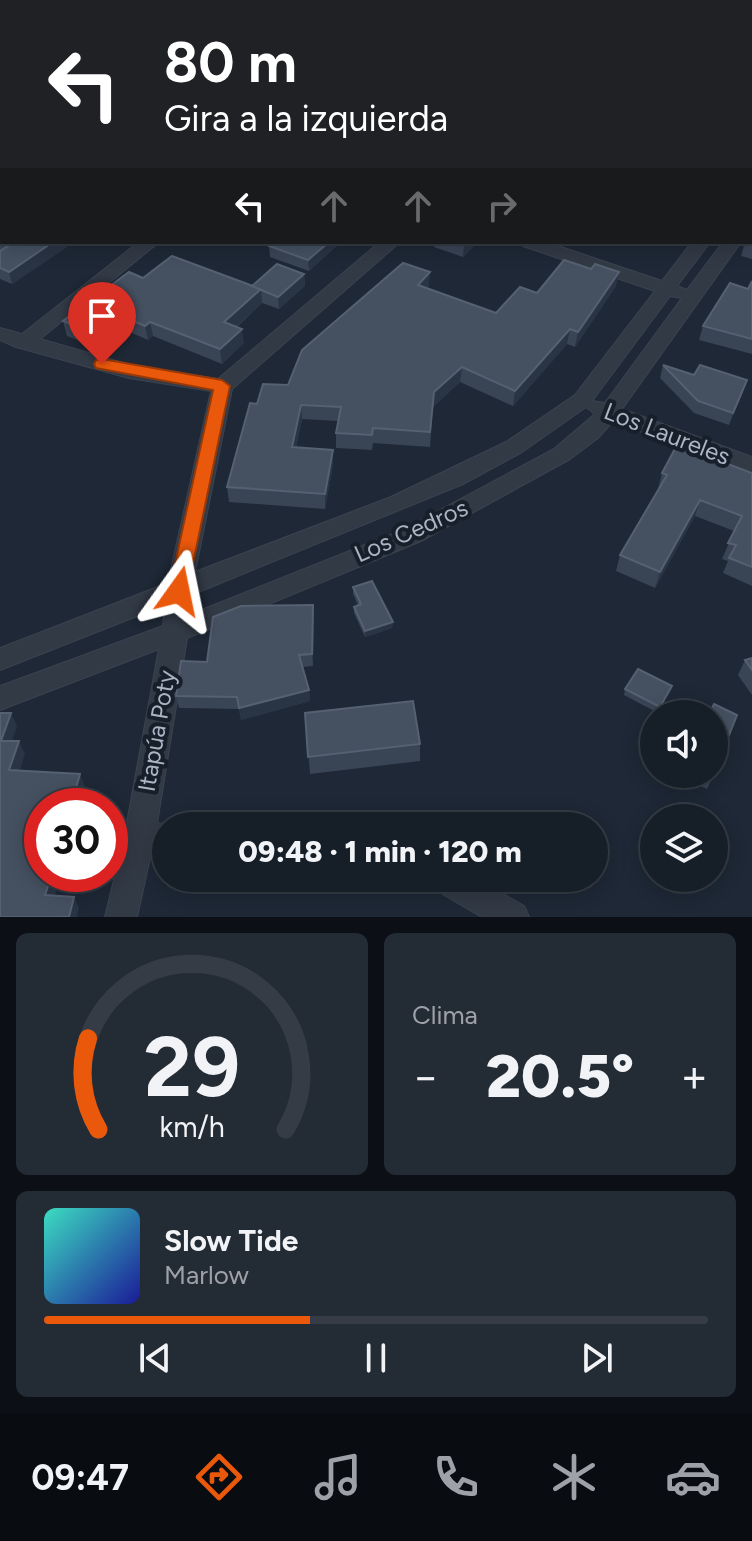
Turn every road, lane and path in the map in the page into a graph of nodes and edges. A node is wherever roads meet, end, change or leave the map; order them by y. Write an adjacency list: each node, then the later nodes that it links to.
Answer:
1 (147, 244): 9 (street)
2 (389, 244): 10 (street)
3 (535, 244): 6 (street)
4 (700, 244): 6 (street)
5 (731, 244): 7 (street, Los Cedros)
6 (667, 289): 7 (street); 11 (street)
7 (694, 298): 12 (street, Los Cedros)
8 (0, 334): 9 (street)
9 (23, 343): 10 (street)
10 (222, 386): 14 (street, Itapúa Poty)
11 (582, 400): 12 (street, Los Laureles); 14 (street)
12 (609, 412): 13 (street, Los Laureles); 15 (street, Los Cedros)
13 (752, 466)
14 (179, 591): 15 (street, Itapúa Poty); 16 (street)
15 (175, 632): 17 (street, Los Cedros); 18 (street, Itapúa Poty)
16 (0, 659)
17 (0, 698)
18 (155, 812)
19 (152, 838): 21 (street, Itapúa Poty)
20 (469, 892): 22 (street)
21 (121, 917)
22 (513, 917)

